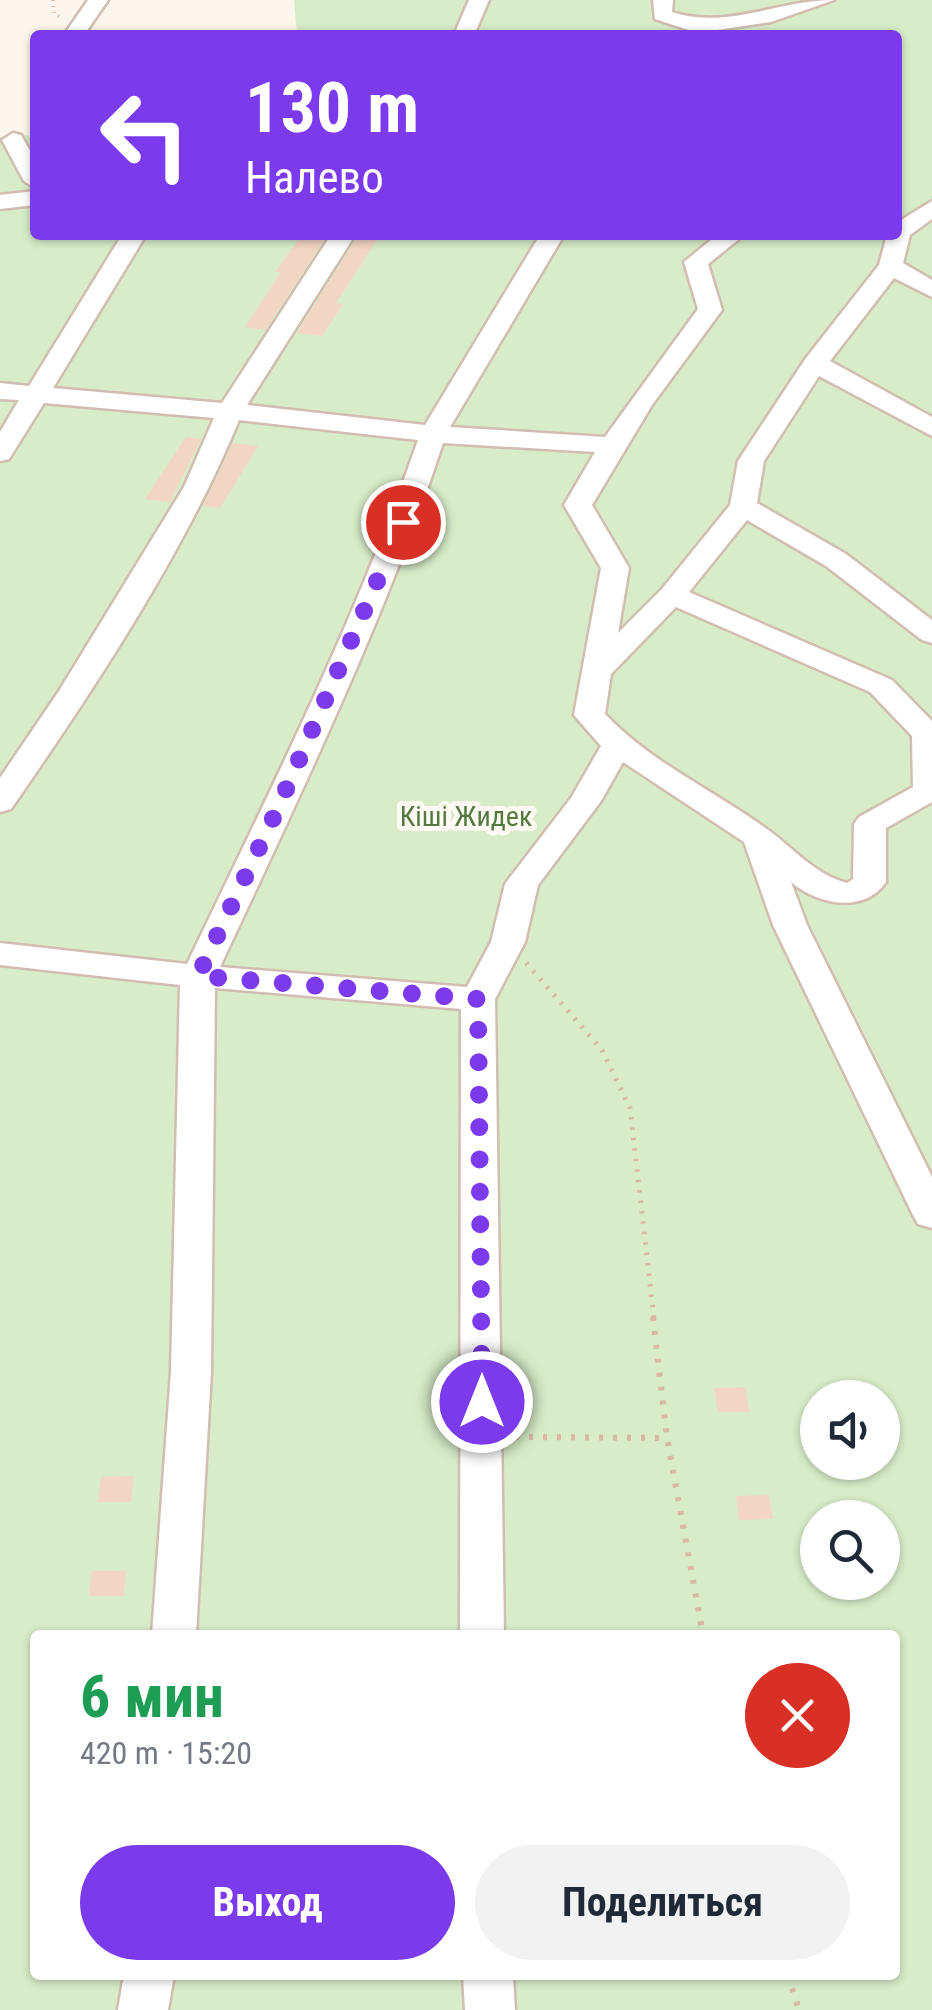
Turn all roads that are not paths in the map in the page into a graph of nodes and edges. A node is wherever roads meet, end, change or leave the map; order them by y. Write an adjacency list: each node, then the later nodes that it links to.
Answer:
1 (98, 0): 7 (street)
2 (479, 0): 8 (street)
3 (664, 0): 5 (street)
4 (826, 0): 5 (street); 6 (street)
5 (764, 17): 9 (street)
6 (819, 22)
7 (77, 30)
8 (466, 30)
9 (752, 30)
10 (30, 132): 11 (street)
11 (6, 142): 12 (street)
12 (30, 174)
13 (30, 199): 14 (street)
14 (0, 202)
15 (932, 208): 16 (street)
16 (902, 230)
17 (131, 240): 26 (street)
18 (340, 240): 27 (street)
19 (549, 240): 29 (street)
20 (725, 240): 30 (street)
21 (897, 240): 22 (street)
22 (891, 266): 23 (street); 24 (street)
23 (932, 290)
24 (815, 363): 28 (street); 32 (street)
25 (0, 391): 26 (street)
26 (38, 395): 27 (street); 31 (street)
27 (230, 410): 29 (street); 37 (street)
28 (924, 417)
29 (433, 434): 30 (street); 40 (street)
30 (610, 446): 35 (street)
31 (0, 453)
32 (743, 506): 33 (street); 34 (street)
33 (672, 595): 35 (street); 38 (street)
34 (932, 634)
35 (596, 672): 36 (street)
36 (616, 746): 38 (street); 41 (street)
37 (0, 802)
38 (758, 837): 42 (street)
39 (0, 954): 40 (street)
40 (198, 976): 41 (street); 43 (street)
41 (478, 999): 44 (street)
42 (932, 1215)
43 (174, 1630)
44 (482, 1630)
45 (148, 1980): 47 (street)
46 (488, 1980): 48 (street)
47 (143, 2010)
48 (490, 2010)

